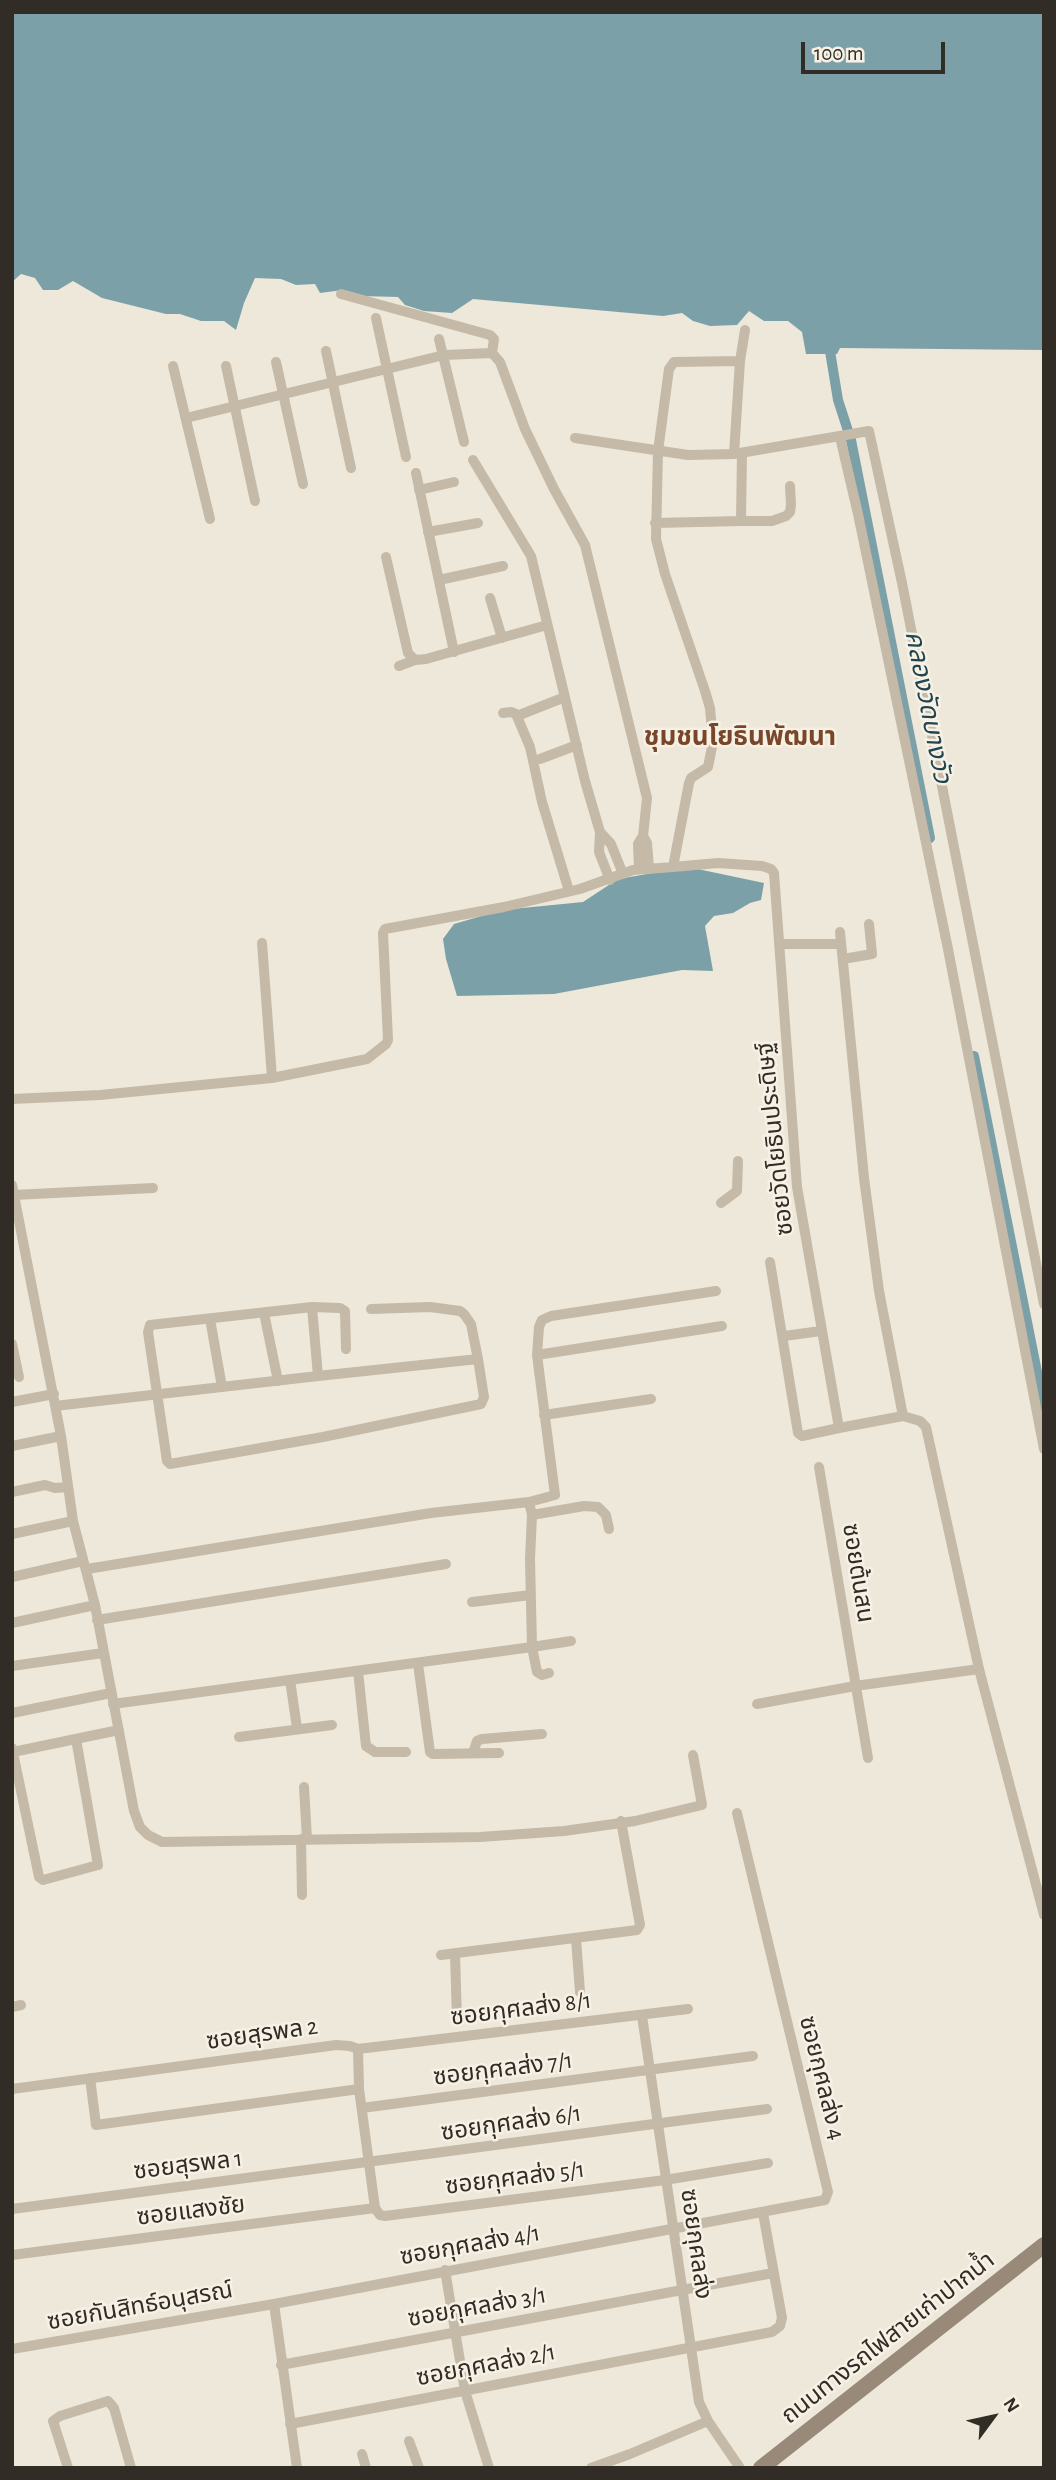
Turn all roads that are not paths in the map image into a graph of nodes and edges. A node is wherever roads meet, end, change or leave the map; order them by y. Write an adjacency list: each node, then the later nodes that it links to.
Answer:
1 (341, 294): 6 (street)
2 (376, 318): 12 (street)
3 (745, 330): 8 (street)
4 (439, 339): 7 (street)
5 (326, 351): 13 (street)
6 (492, 353): 7 (street); 52 (street)
7 (444, 355): 12 (street); 19 (street)
8 (740, 361): 20 (street); 21 (street)
9 (276, 362): 14 (street)
10 (173, 366): 16 (street)
11 (226, 366): 15 (street)
12 (388, 369): 13 (street); 22 (street)
13 (333, 382): 14 (street); 24 (street)
14 (284, 394): 15 (street); 27 (street)
15 (236, 406): 16 (street); 30 (street)
16 (187, 418): 31 (street)
17 (844, 436): 21 (street); 70 (street); 95 (street)
18 (575, 438): 20 (street)
19 (464, 442)
20 (658, 451): 21 (street); 34 (street)
21 (738, 454): 32 (street)
22 (406, 457)
23 (473, 460): 40 (street)
24 (351, 468)
25 (416, 473): 29 (street)
26 (454, 482): 29 (street)
27 (303, 484)
28 (790, 486): 32 (street)
29 (419, 489): 35 (street)
30 (255, 501)
31 (210, 519)
32 (741, 521): 34 (street)
33 (478, 523): 35 (street)
34 (655, 523): 51 (street)
35 (428, 532): 38 (street)
36 (386, 557): 43 (street)
37 (503, 566): 38 (street)
38 (439, 580): 42 (street)
39 (491, 598): 41 (street)
40 (547, 625): 41 (street); 45 (street)
41 (502, 638): 42 (street)
42 (454, 652): 43 (street)
43 (415, 660): 44 (street)
44 (399, 666)
45 (565, 697): 47 (street); 48 (street)
46 (503, 713): 55 (street)
47 (522, 714)
48 (577, 745): 49 (street); 50 (street)
49 (540, 759)
50 (600, 832): 53 (street); 54 (street)
51 (673, 867): 52 (street); 59 (street, ซอยวัดโยธินประดิษฐ์)
52 (644, 869): 53 (street)
53 (623, 874): 54 (street)
54 (610, 880): 55 (street)
55 (569, 891): 62 (street)
56 (869, 924): 61 (street)
57 (840, 932): 60 (street)
58 (262, 943): 62 (street)
59 (779, 944): 60 (street); 76 (street, ซอยวัดโยธินประดิษฐ์)
60 (841, 944): 61 (street)
61 (843, 959): 91 (street)
62 (272, 1078): 63 (street)
63 (12, 1099)
64 (738, 1161): 67 (street)
65 (153, 1188): 66 (street)
66 (13, 1190): 88 (street)
67 (721, 1203)
68 (770, 1262): 77 (street)
69 (716, 1291): 80 (street)
70 (1044, 1304)
71 (312, 1307): 73 (street); 79 (street); 82 (street)
72 (371, 1309): 81 (street)
73 (264, 1313): 74 (street); 84 (street)
74 (210, 1319): 85 (street); 86 (street)
75 (722, 1326): 80 (street)
76 (821, 1331): 77 (street); 92 (street, ซอยวัดโยธินประดิษฐ์)
77 (783, 1336): 92 (street)
78 (12, 1343): 83 (street)
79 (346, 1349)
80 (537, 1355): 90 (street)
81 (478, 1359): 82 (street); 86 (street)
82 (318, 1376): 84 (street)
83 (19, 1377)
84 (278, 1381): 85 (street)
85 (222, 1387): 86 (street)
86 (157, 1394): 88 (street)
87 (651, 1399): 90 (street)
88 (54, 1400): 89 (street); 93 (street)
89 (12, 1402)
90 (544, 1415): 99 (street)
91 (903, 1416): 92 (street); 117 (street)
92 (839, 1428)
93 (61, 1436): 94 (street); 97 (street)
94 (12, 1446)
95 (1044, 1450)
96 (819, 1467): 121 (street, ซอยต้นสน)
97 (68, 1487): 98 (street); 101 (street)
98 (12, 1492)
99 (529, 1502): 100 (street); 105 (street)
100 (532, 1515): 102 (street); 107 (street)
101 (73, 1521): 103 (street); 105 (street)
102 (609, 1529)
103 (12, 1534)
104 (446, 1564): 110 (street)
105 (85, 1565): 106 (street); 109 (street)
106 (12, 1577)
107 (531, 1595): 108 (street); 113 (street)
108 (472, 1602)
109 (95, 1605): 110 (street); 111 (street)
110 (97, 1620): 114 (street)
111 (12, 1623)
112 (571, 1641): 113 (street)
113 (532, 1647): 115 (street); 119 (street)
114 (103, 1653): 116 (street); 122 (street)
115 (418, 1664): 118 (street); 133 (street)
116 (12, 1666)
117 (979, 1670): 121 (street); 142 (street)
118 (358, 1671): 120 (street); 132 (street)
119 (549, 1673)
120 (290, 1680): 122 (street); 126 (street)
121 (855, 1685): 123 (street); 136 (street, ซอยต้นสน)
122 (112, 1698): 124 (street); 127 (street)
123 (757, 1704)
124 (12, 1713)
125 (332, 1725): 126 (street)
126 (297, 1728): 129 (street)
127 (119, 1730): 130 (street); 140 (street)
128 (542, 1734): 133 (street)
129 (239, 1737)
130 (76, 1739): 131 (street); 131 (street)
131 (13, 1750)
132 (406, 1752)
133 (473, 1753): 134 (street)
134 (499, 1753)
135 (693, 1755): 139 (street)
136 (868, 1758)
137 (304, 1787): 140 (street)
138 (737, 1813): 164 (street, ซอยกุศลส่ง 4)
139 (621, 1821): 140 (street); 143 (street)
140 (304, 1839): 141 (street)
141 (302, 1895)
142 (1044, 1915)
143 (576, 1939): 144 (street); 146 (street)
144 (454, 1954): 145 (street); 149 (street)
145 (441, 1955)
146 (580, 1992)
147 (688, 2009): 148 (street, ซอยกุศลส่ง 8/1)
148 (642, 2015): 150 (street, ซอยกุศลส่ง 8/1); 152 (street, ซอยกุศลส่ง)
149 (457, 2020)
150 (358, 2049): 153 (street, ซอยสุรพล 2); 155 (street)
151 (753, 2056): 152 (street, ซอยกุศลส่ง 7/1)
152 (649, 2071): 156 (street, ซอยกุศลส่ง 7/1); 158 (street, ซอยกุศลส่ง)
153 (90, 2078): 154 (street, ซอยสุรพล 2); 155 (street)
154 (12, 2089)
155 (359, 2089): 156 (street)
156 (362, 2108): 159 (street)
157 (767, 2109): 158 (street, ซอยกุศลส่ง 6/1)
158 (657, 2125): 159 (street, ซอยกุศลส่ง 6/1); 161 (street, ซอยกุศลส่ง)
159 (370, 2163): 162 (street); 163 (street, ซอยสุรพล 1)
160 (768, 2163): 161 (street, ซอยกุศลส่ง 5/1)
161 (665, 2180): 162 (street, ซอยกุศลส่ง 5/1); 165 (street, ซอยกุศลส่ง)
162 (375, 2208): 167 (street, ซอยแสงชัย)
163 (12, 2209)
164 (763, 2213): 165 (street, ซอยกุศลส่ง 4); 169 (street)
165 (673, 2230): 168 (street, ซอยกุศลส่ง 4/1); 170 (street, ซอยกุศลส่ง)
166 (1044, 2245): 189 (main road, ถนนทางรถไฟสายเก่าปากน้ำ)
167 (12, 2255)
168 (445, 2270): 171 (street, ซอยกุศลส่ง 4/1); 172 (street)
169 (773, 2273): 170 (street, ซอยกุศลส่ง 3/1); 173 (street, ซอยกุศลส่ง 2/1)
170 (681, 2291): 172 (street, ซอยกุศลส่ง 3/1); 173 (street, ซอยกุศลส่ง)
171 (274, 2304): 174 (street, ซอยกันสิทธ์อนุสรณ์); 175 (street)
172 (455, 2332): 175 (street, ซอยกุศลส่ง 3/1); 176 (street)
173 (690, 2348): 176 (street, ซอยกุศลส่ง 2/1); 177 (street, ซอยกุศลส่ง)
174 (12, 2349)
175 (281, 2365): 178 (street)
176 (465, 2391): 178 (street, ซอยกุศลส่ง 2/1); 186 (street)
177 (708, 2421): 187 (street); 188 (street, ซอยกุศลส่ง)
178 (289, 2424): 183 (street)
179 (409, 2441): 185 (street)
180 (362, 2454): 184 (street)
181 (68, 2468): 182 (street)
182 (131, 2468)
183 (297, 2468)
184 (366, 2468)
185 (419, 2468)
186 (489, 2468)
187 (591, 2468)
188 (740, 2468)
189 (761, 2468)

